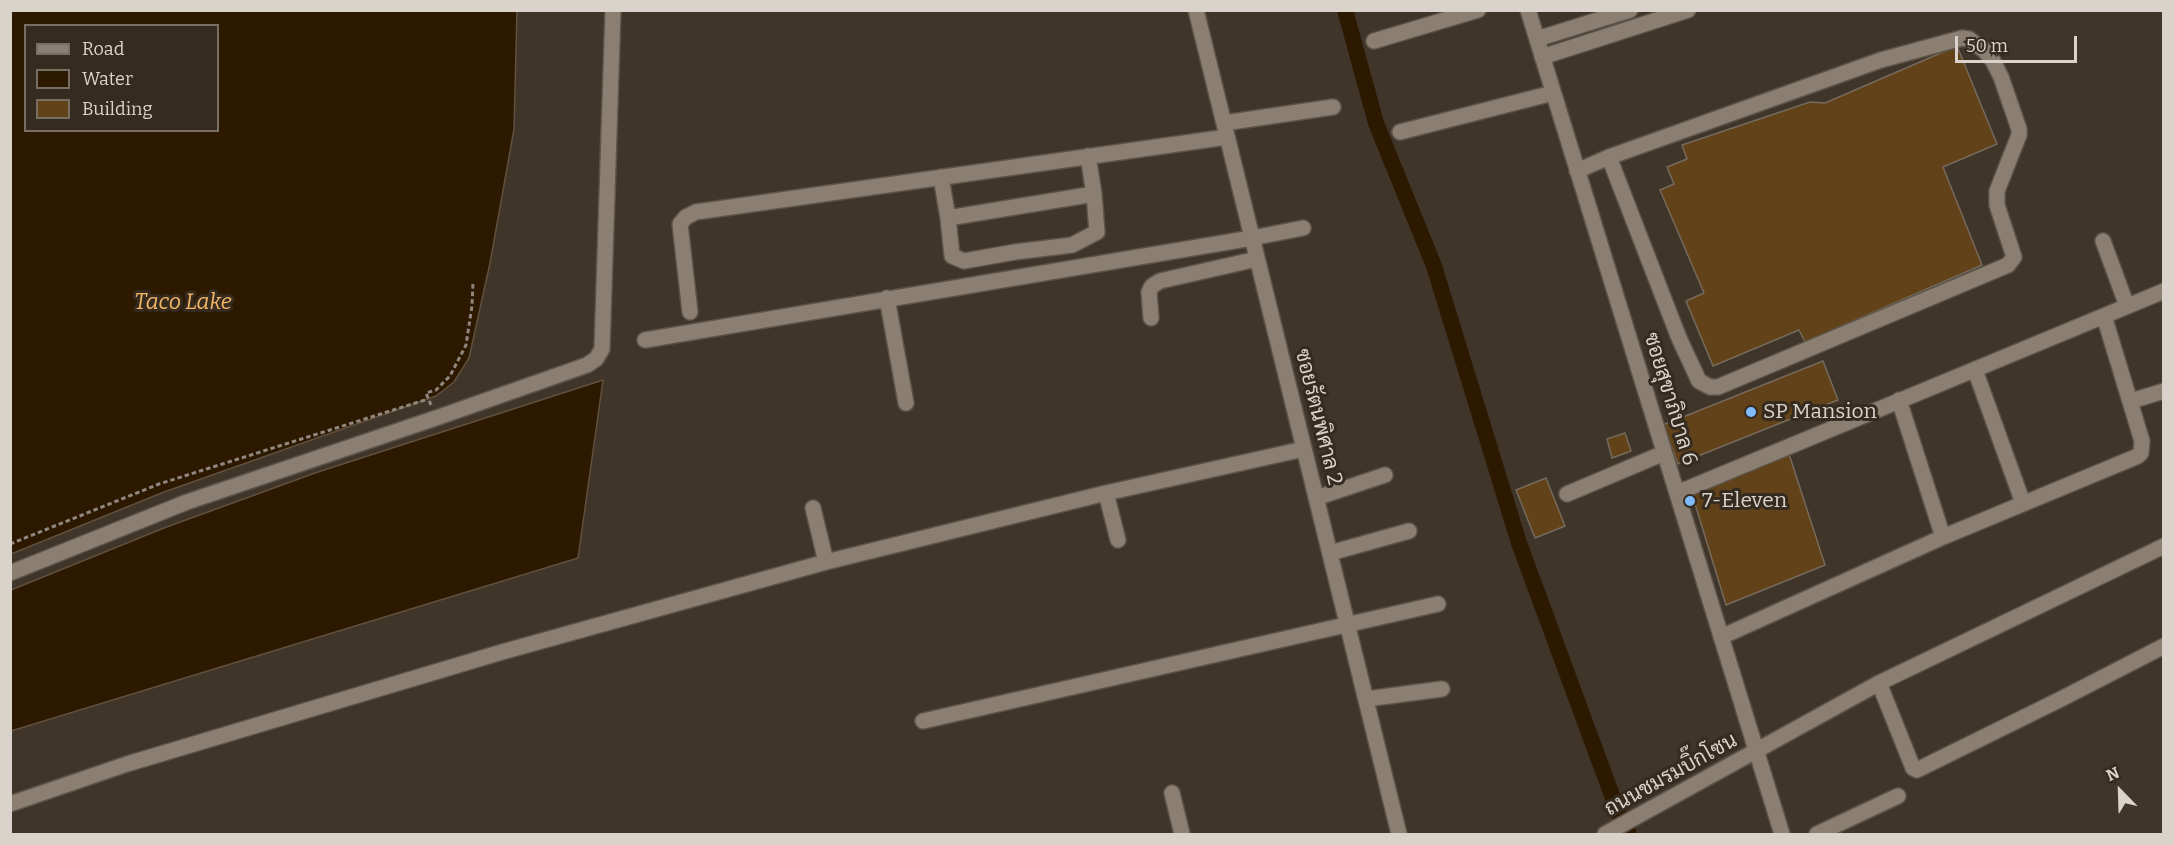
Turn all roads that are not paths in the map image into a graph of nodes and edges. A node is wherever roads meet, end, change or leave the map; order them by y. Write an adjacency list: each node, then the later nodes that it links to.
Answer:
1 (614, 10): 51 (street)
2 (1196, 10): 12 (street, ซอยรัตนพิศาล 2)
3 (1478, 10): 8 (street)
4 (1528, 10): 7 (street, ซอยสุขาภิบาล 6)
5 (1630, 10): 7 (street)
6 (1688, 10): 9 (street)
7 (1537, 39): 9 (street, ซอยสุขาภิบาล 6)
8 (1374, 41)
9 (1542, 57): 10 (street, ซอยสุขาภิบาล 6)
10 (1553, 93): 13 (street); 16 (street, ซอยสุขาภิบาล 6)
11 (1333, 107): 12 (street)
12 (1226, 130): 14 (street); 21 (street, ซอยรัตนพิศาล 2)
13 (1400, 132)
14 (1088, 156): 17 (street); 18 (street)
15 (1609, 157): 15 (street); 16 (street)
16 (1577, 171): 37 (street, ซอยสุขาภิบาล 6)
17 (941, 177): 19 (street); 27 (street)
18 (1094, 194): 19 (street); 19 (street)
19 (948, 218)
20 (1303, 228): 21 (street)
21 (1252, 238): 23 (street, ซอยรัตนพิศาล 2); 25 (street)
22 (2103, 242): 26 (street)
23 (1257, 259): 29 (street); 36 (street, ซอยรัตนพิศาล 2)
24 (2163, 291): 26 (street)
25 (886, 298): 30 (street); 35 (street)
26 (2127, 306): 28 (street)
27 (690, 312)
28 (2104, 316): 31 (street); 34 (street)
29 (1151, 318)
30 (645, 340)
31 (1975, 370): 33 (street); 43 (street)
32 (2163, 391): 34 (street)
33 (1899, 400): 40 (street); 46 (street)
34 (2131, 401): 43 (street)
35 (906, 403)
36 (1304, 448): 39 (street); 42 (street, ซอยรัตนพิศาล 2)
37 (1664, 453): 40 (street, ซอยสุขาภิบาล 6); 41 (street)
38 (1385, 475): 42 (street)
39 (1106, 493): 47 (street); 50 (street)
40 (1677, 493): 54 (street, ซอยสุขาภิบาล 6)
41 (1567, 494)
42 (1316, 498): 49 (street, ซอยรัตนพิศาล 2)
43 (2024, 503): 46 (street)
44 (813, 508): 50 (street)
45 (1409, 531): 49 (street)
46 (1943, 537): 54 (street)
47 (1118, 540)
48 (2163, 546): 56 (street, ถนนชมรมบิ๊กโซน)
49 (1330, 553): 53 (street, ซอยรัตนพิศาล 2)
50 (826, 562): 63 (street)
51 (10, 573)
52 (1438, 603): 53 (street)
53 (1347, 625): 58 (street, ซอยรัตนพิศาล 2); 59 (street)
54 (1721, 637): 60 (street, ซอยสุขาภิบาล 6)
55 (2163, 646): 56 (street)
56 (1879, 683): 60 (street, ถนนชมรมบิ๊กโซน)
57 (1442, 689): 58 (street)
58 (1366, 699): 65 (street, ซอยรัตนพิศาล 2)
59 (923, 721)
60 (1756, 752): 66 (street, ถนนชมรมบิ๊กโซน); 67 (street, ซอยสุขาภิบาล 6)
61 (1172, 793): 64 (street)
62 (1898, 796): 68 (street)
63 (10, 804)
64 (1182, 834)
65 (1399, 834)
66 (1605, 834)
67 (1782, 834)
68 (1817, 834)

